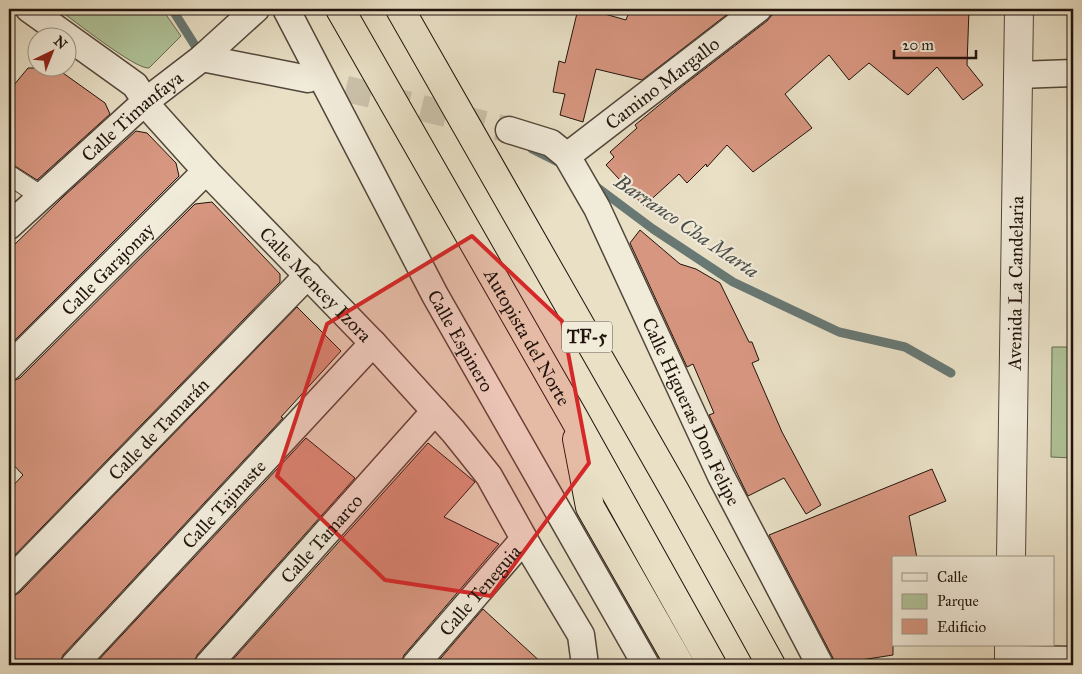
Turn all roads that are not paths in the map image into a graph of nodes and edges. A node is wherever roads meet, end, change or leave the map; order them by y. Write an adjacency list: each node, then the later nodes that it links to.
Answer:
1 (28, 9): 12 (street, Calle Mencey Izora)
2 (256, 9): 8 (street, Calle Timanfaya)
3 (286, 9): 34 (street, Calle Espinero)
4 (340, 9): 23 (highway, Autopista del Norte / TF-5)
5 (400, 9): 36 (highway, TF-5)
6 (758, 9): 14 (street, Camino Margallo)
7 (1019, 9): 9 (street, Avenida La Candelaria)
8 (202, 58): 11 (street); 12 (street, Calle Timanfaya)
9 (1018, 74): 10 (street); 25 (street, Avenida La Candelaria)
10 (1073, 74)
11 (308, 79)
12 (146, 101): 15 (street, Calle Mencey Izora); 17 (street, Calle Timanfaya)
13 (509, 130): 14 (street)
14 (567, 156): 37 (street, Calle Higueras Don Felipe)
15 (206, 171): 19 (street, Calle Mencey Izora); 21 (street, Calle Garajonay)
16 (9, 175): 17 (street)
17 (41, 196): 18 (street, Calle Timanfaya)
18 (9, 226)
19 (308, 275): 20 (street, Calle Mencey Izora); 26 (street, Calle de Tamarán)
20 (373, 343): 22 (street, Calle Mencey Izora); 30 (street, Calle Tajinaste)
21 (9, 367)
22 (435, 411): 24 (street, Calle Mencey Izora); 31 (street, Calle Tamarco)
23 (574, 418): 29 (highway); 35 (highway, Autopista del Norte / TF-5)
24 (524, 539): 32 (street, Calle Teneguia); 33 (street, Calle Mencey Izora)
25 (1011, 556)
26 (9, 582)
27 (1009, 656): 28 (street)
28 (1073, 660)
29 (678, 663)
30 (74, 665)
31 (208, 665)
32 (415, 665)
33 (585, 665)
34 (646, 665)
35 (712, 665)
36 (771, 665)
37 (820, 665)

